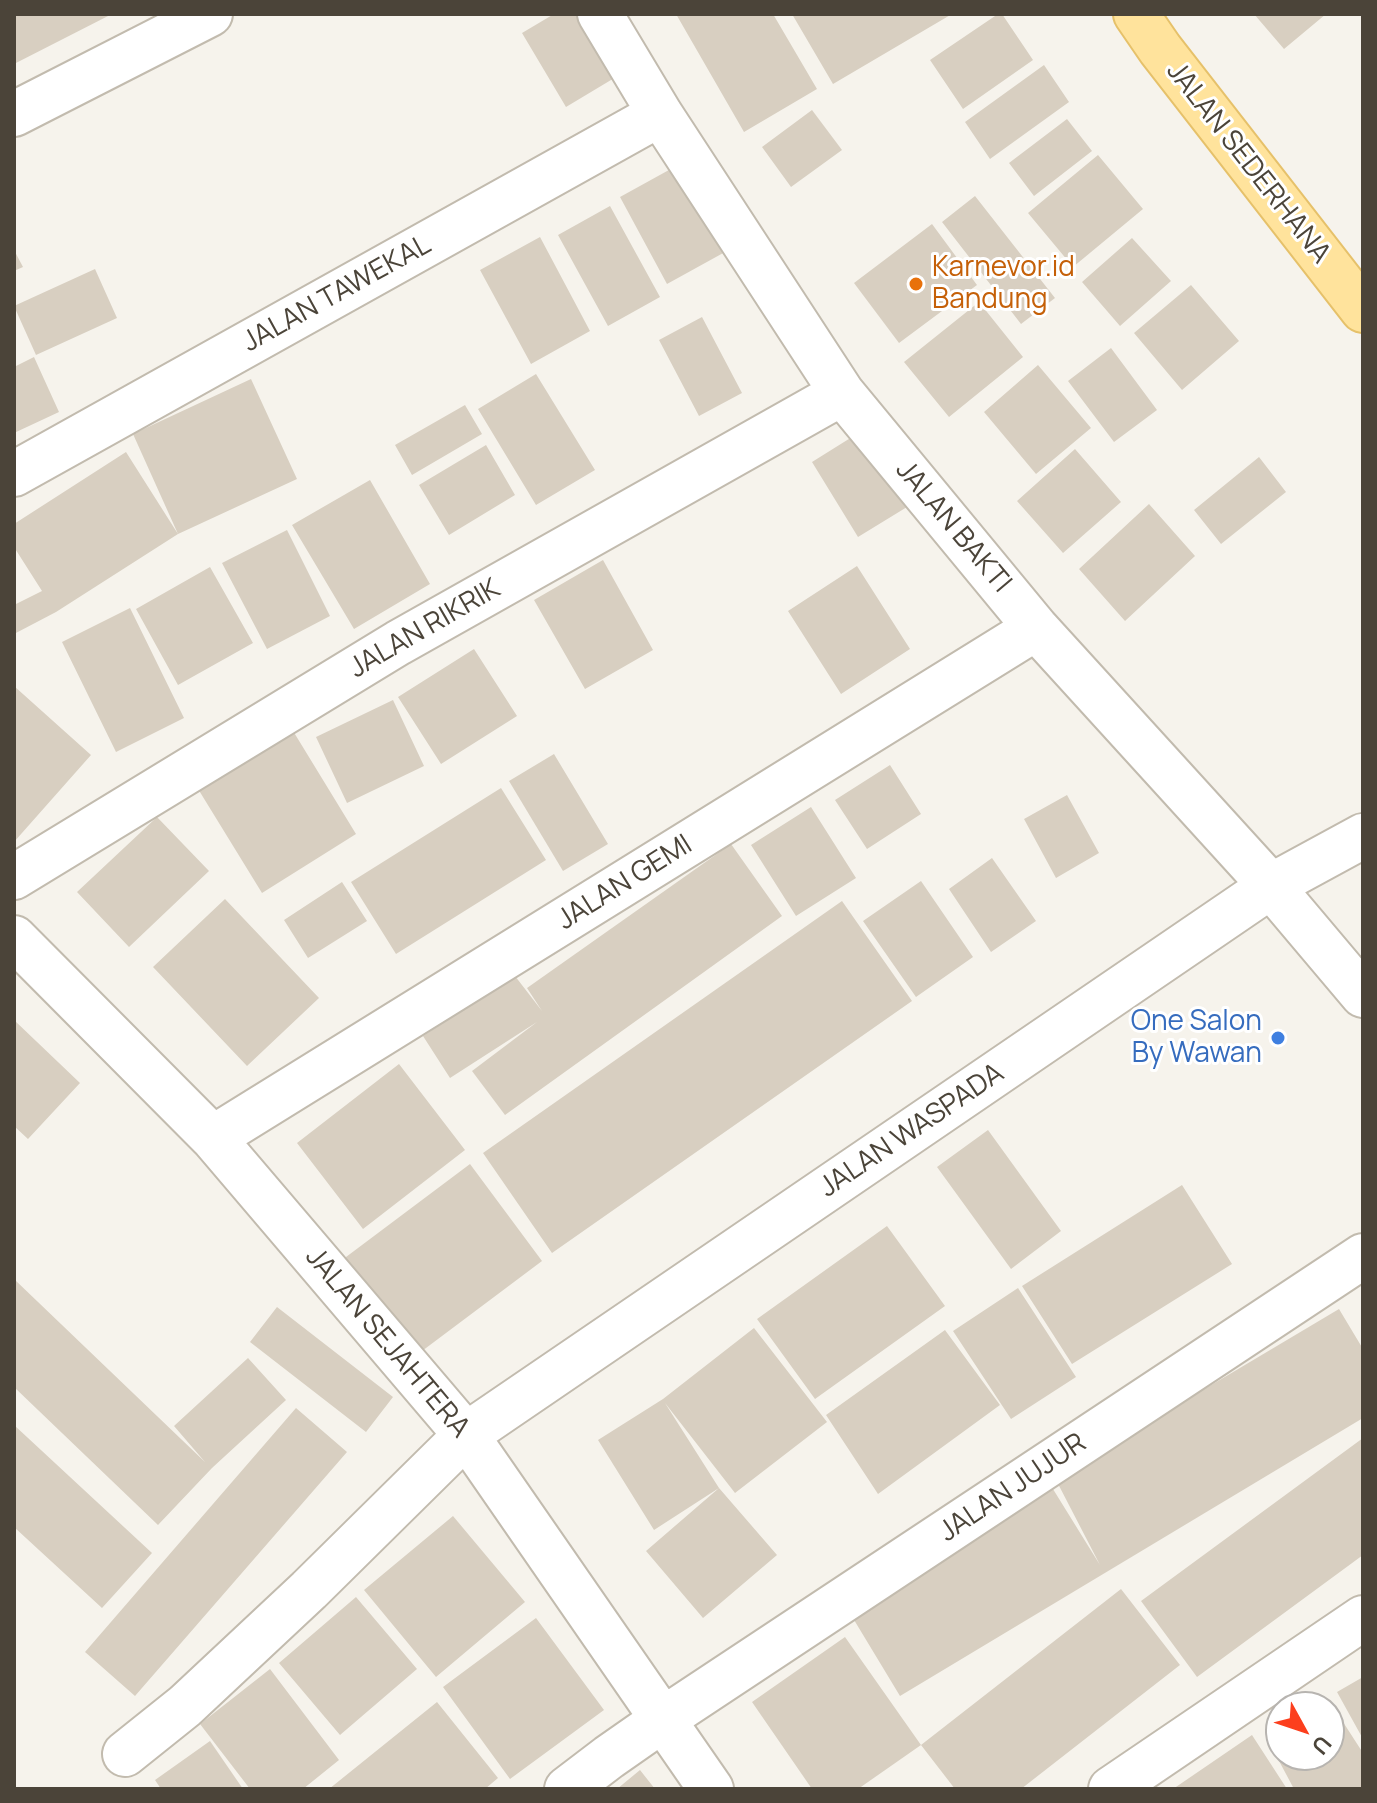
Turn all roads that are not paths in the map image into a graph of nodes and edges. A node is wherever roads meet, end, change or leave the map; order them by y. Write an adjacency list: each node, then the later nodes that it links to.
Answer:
1 (210, 14): 4 (street)
2 (600, 14): 5 (street, JALAN BAKTI)
3 (1136, 14): 6 (main road, JALAN SEDERHANA)
4 (14, 114)
5 (660, 114): 7 (street, JALAN BAKTI); 8 (street, JALAN TAWEKAL)
6 (1363, 310)
7 (842, 393): 9 (street, JALAN BAKTI); 11 (street, JALAN RIKRIK)
8 (14, 474)
9 (1036, 628): 12 (street, JALAN BAKTI); 15 (street, JALAN GEMI)
10 (1363, 836): 12 (street, JALAN WASPADA)
11 (14, 877)
12 (1271, 886): 14 (street, JALAN BAKTI); 17 (street, JALAN WASPADA)
13 (14, 938): 15 (street, JALAN SEJAHTERA)
14 (1363, 995)
15 (213, 1138): 17 (street, JALAN SEJAHTERA)
16 (1363, 1256): 19 (street, JALAN JUJUR)
17 (466, 1435): 19 (street, JALAN SEJAHTERA); 20 (street, JALAN WASPADA)
18 (1363, 1618): 23 (street)
19 (662, 1720): 21 (street, JALAN JUJUR); 22 (street, JALAN SEJAHTERA)
20 (125, 1754)
21 (567, 1789)
22 (711, 1789)
23 (1111, 1789)

